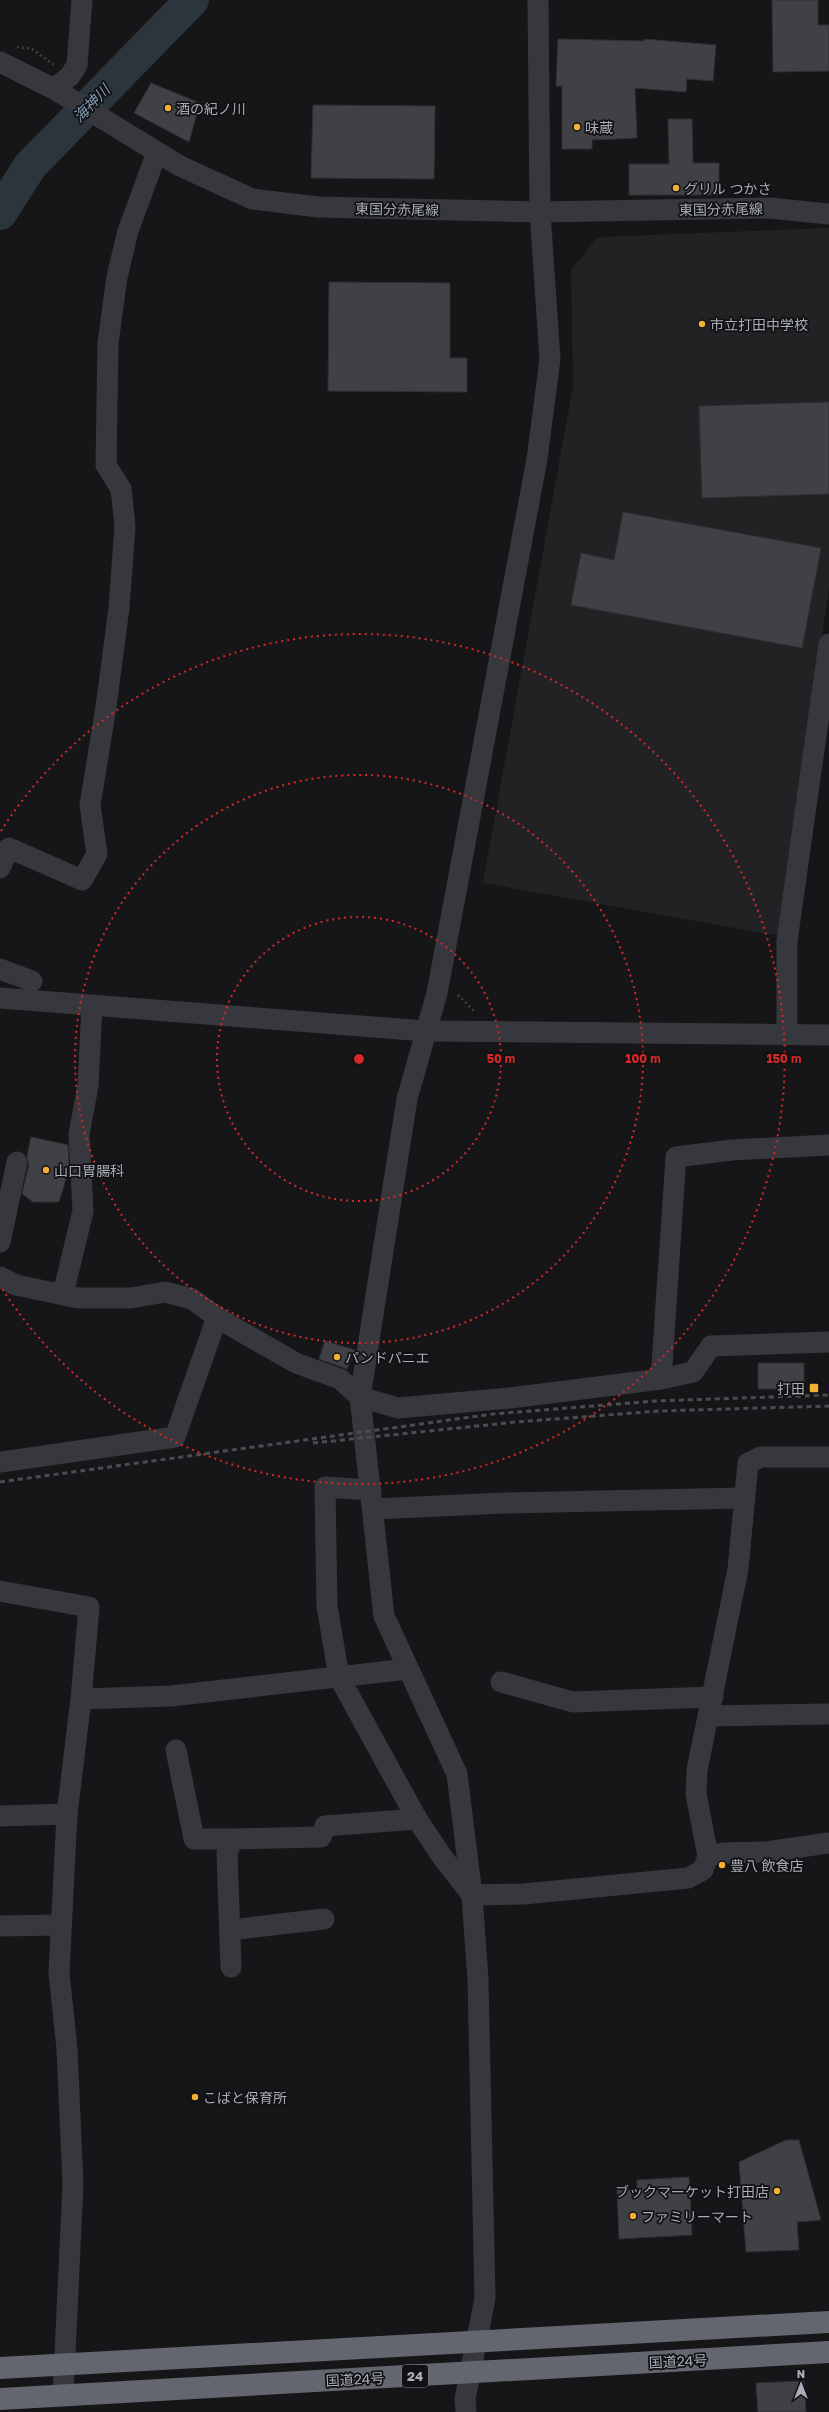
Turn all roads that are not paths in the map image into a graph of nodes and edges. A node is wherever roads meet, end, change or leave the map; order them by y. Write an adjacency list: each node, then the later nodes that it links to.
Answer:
1 (82, 0): 4 (street)
2 (538, 0): 6 (street)
3 (0, 62): 4 (street, 東国分赤尾線)
4 (54, 89): 5 (street, 東国分赤尾線)
5 (157, 152): 6 (street, 東国分赤尾線); 9 (street)
6 (540, 212): 7 (street, 東国分赤尾線); 14 (street)
7 (829, 214)
8 (829, 644): 15 (street)
9 (0, 868)
10 (0, 969): 11 (street)
11 (32, 981)
12 (0, 998): 13 (street)
13 (92, 1005): 14 (street); 21 (street)
14 (425, 1030): 15 (street); 25 (street)
15 (787, 1035): 16 (street)
16 (829, 1035)
17 (829, 1145): 24 (street)
18 (17, 1162): 19 (street)
19 (0, 1242)
20 (0, 1277): 21 (street)
21 (63, 1294): 22 (street)
22 (217, 1317): 25 (street); 27 (street)
23 (829, 1342): 24 (street)
24 (661, 1379): 25 (street)
25 (360, 1397): 29 (street)
26 (829, 1457): 28 (street)
27 (0, 1462)
28 (743, 1498): 29 (street); 35 (street)
29 (372, 1499): 31 (street); 32 (street)
30 (0, 1591): 34 (street)
31 (408, 1669): 32 (street); 44 (street)
32 (339, 1677): 34 (street); 40 (street)
33 (501, 1682): 35 (street)
34 (81, 1699): 38 (street)
35 (711, 1706): 36 (street); 43 (street)
36 (829, 1714)
37 (176, 1750): 41 (street)
38 (67, 1814): 39 (street); 46 (street)
39 (0, 1816)
40 (417, 1819): 41 (street); 44 (street)
41 (232, 1839): 48 (street)
42 (829, 1843): 43 (street)
43 (708, 1856): 44 (street)
44 (472, 1895): 51 (street)
45 (324, 1919): 48 (street)
46 (61, 1925): 47 (street); 53 (street)
47 (0, 1926)
48 (230, 1930): 49 (street)
49 (231, 1967)
50 (829, 2322): 51 (highway, 24)
51 (477, 2340): 53 (highway, 24); 55 (street)
52 (829, 2352): 55 (highway, 国道24号 / 24)
53 (65, 2364): 54 (highway, 24); 56 (street)
54 (0, 2368)
55 (471, 2373): 56 (highway, 国道24号 / 24); 58 (street)
56 (62, 2396): 57 (highway, 国道24号 / 24)
57 (0, 2399)
58 (466, 2412)

